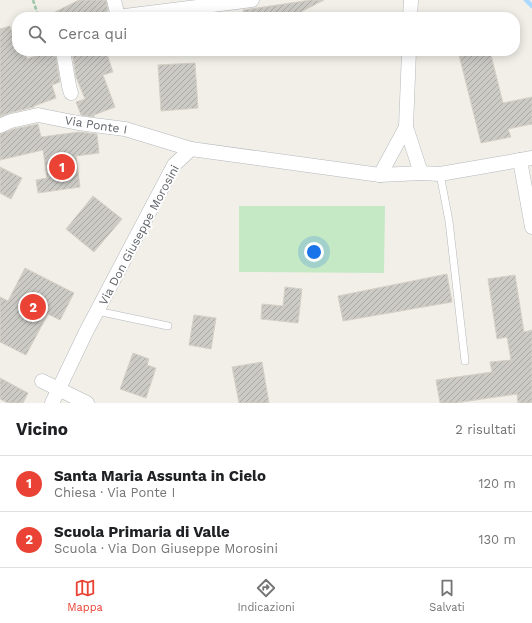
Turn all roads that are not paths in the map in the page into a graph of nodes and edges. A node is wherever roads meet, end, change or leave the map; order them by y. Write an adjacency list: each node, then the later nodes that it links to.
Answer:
1 (114, 0): 4 (street)
2 (252, 0): 5 (street)
3 (411, 0): 6 (street)
4 (117, 12)
5 (157, 12)
6 (410, 12)
7 (64, 56): 9 (street)
8 (409, 56): 11 (street)
9 (71, 94)
10 (2, 125): 12 (street, Via Ponte I)
11 (406, 127): 14 (street); 16 (street)
12 (191, 149): 16 (street); 18 (street, Via Don Giuseppe Morosini)
13 (526, 159): 15 (street); 17 (street)
14 (421, 173): 15 (street); 16 (street)
15 (440, 174): 20 (lane)
16 (380, 175)
17 (532, 227)
18 (97, 311): 19 (lane); 22 (street, Via Don Giuseppe Morosini)
19 (168, 326)
20 (465, 361)
21 (42, 381): 22 (street)
22 (58, 389): 23 (street, Via Don Giuseppe Morosini); 24 (street)
23 (52, 403)
24 (86, 403)

